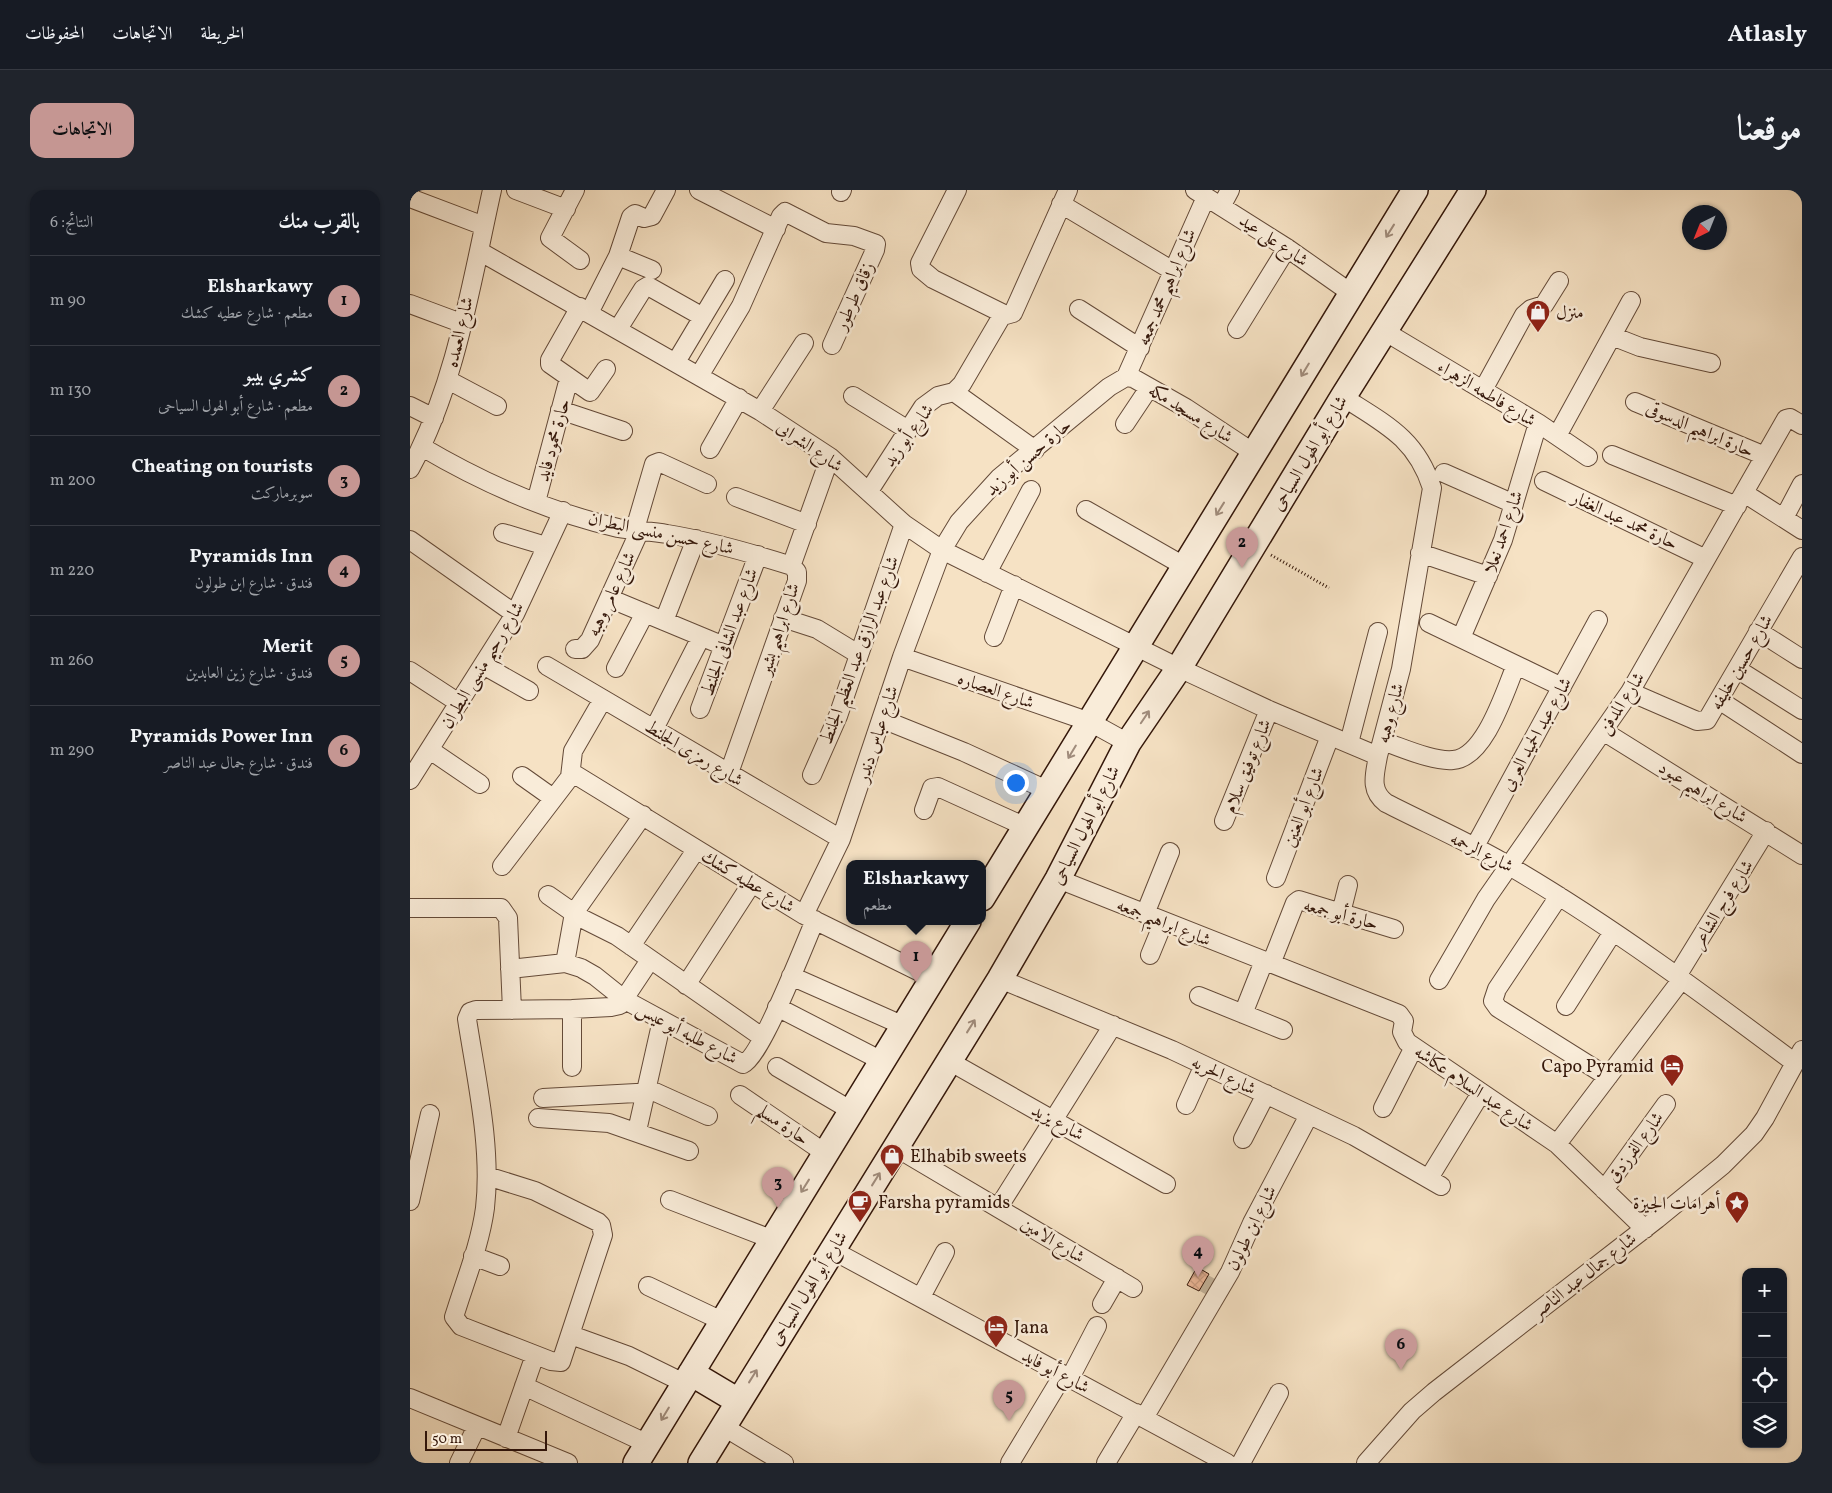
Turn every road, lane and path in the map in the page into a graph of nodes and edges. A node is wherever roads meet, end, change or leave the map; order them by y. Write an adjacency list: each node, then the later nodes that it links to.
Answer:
1 (492, 190): 14 (street, شارع العمده)
2 (516, 190): 13 (street)
3 (575, 190): 13 (street)
4 (666, 190): 18 (street)
5 (699, 190): 15 (street)
6 (957, 190): 29 (street)
7 (1415, 190): 24 (main road, one-way to 24)
8 (1473, 190): 34 (main road, شارع أبو الهول السياحى)
9 (1200, 193): 12 (street, شارع على عيد); 21 (street, شارع ابراهيم محمد جمعه)
10 (1064, 197): 21 (street); 29 (street, شارع أبو زيد)
11 (410, 198): 14 (street)
12 (1226, 198): 16 (street, شارع على عيد)
13 (566, 209): 19 (street)
14 (484, 226): 17 (street, شارع العمده)
15 (776, 229): 37 (street, زقاق طرطور); 42 (street, زقاق طرطور)
16 (1287, 248): 24 (street, شارع على عيد); 33 (street)
17 (478, 251): 28 (street, شارع الشرابى); 31 (street, شارع العمده)
18 (618, 256): 20 (street); 28 (street)
19 (580, 260)
20 (652, 270)
21 (1173, 271): 38 (street, شارع ابراهيم محمد جمعه)
22 (725, 280): 30 (street)
23 (1559, 281): 47 (street)
24 (1351, 293): 67 (main road, one-way to 67)
25 (1630, 302): 35 (street)
26 (410, 304): 31 (street)
27 (1078, 309): 38 (street)
28 (585, 310): 32 (street, شارع الشرابى); 44 (street)
29 (1008, 312): 48 (street, شارع أبو زيد)
30 (703, 317): 32 (street); 39 (street)
31 (462, 323): 45 (street, شارع العمده)
32 (618, 329): 39 (street, شارع الشرابى)
33 (1237, 329)
34 (1384, 331): 47 (street, شارع فاطمه الزهراء); 51 (main road, شارع أبو الهول السياحى)
35 (1612, 336): 40 (street); 63 (street)
36 (804, 344): 56 (street)
37 (832, 345)
38 (1140, 348): 43 (street, شارع ابراهيم محمد جمعه)
39 (676, 362): 42 (street, شارع الشرابى)
40 (1711, 363)
41 (606, 369): 44 (street)
42 (699, 376): 50 (street, شارع الشرابى)
43 (1126, 377): 46 (street, شارع مسجد مكه); 66 (street, حارة حسن أبو زيد)
44 (569, 378): 55 (street, حارة محمود فايد)
45 (448, 380): 54 (street); 57 (street, شارع العمده)
46 (1149, 388): 60 (street); 67 (street, شارع مسجد مكه)
47 (1484, 390): 59 (street, شارع فاطمه الزهراء)
48 (954, 392): 61 (street, شارع أبو زيد); 66 (street)
49 (853, 396): 61 (street)
50 (738, 398): 56 (street, شارع الشرابى); 65 (street)
51 (1343, 398): 93 (main road, شارع أبو الهول السياحى); 96 (street, شارع وهبه)
52 (1635, 402): 69 (street, حارة ابراهيم الدسوقى)
53 (410, 406): 57 (street)
54 (498, 406)
55 (560, 410): 62 (street); 81 (street, حارة محمود فايد)
56 (760, 411): 70 (street, شارع الشرابى)
57 (434, 418): 64 (street, شارع العمده)
58 (1795, 421): 69 (street, شارع المدفن)
59 (1538, 423): 63 (street, شارع فاطمه الزهراء); 82 (street, شارع احمد نعلا)
60 (1125, 424)
61 (908, 430): 78 (street, شارع أبو زيد)
62 (623, 431)
63 (1557, 436): 71 (street, شارع فاطمه الزهراء)
64 (422, 447): 72 (street, شارع العمده); 81 (street, شارع حسن منسى البطران)
65 (710, 449)
66 (1035, 450): 95 (street, حارة حسن أبو زيد)
67 (1254, 454): 101 (main road, one-way to 101)
68 (1612, 455): 80 (street)
69 (1765, 456): 80 (street, شارع المدفن)
70 (830, 457): 78 (street, شارع الشرابى); 86 (street, شارع ابراهيم بشير)
71 (1588, 457)
72 (410, 469)
73 (1444, 473): 82 (street)
74 (1544, 482): 99 (street, حارة محمد عبد الغفار)
75 (707, 484): 88 (street, شارع عامر وهبه)
76 (1802, 484): 85 (street)
77 (1031, 490): 102 (street)
78 (869, 491): 87 (street, شارع الشرابى)
79 (736, 497): 86 (street)
80 (1740, 499): 85 (street); 99 (street, شارع المدفن)
81 (536, 502): 84 (street, شارع حسن منسى البطران)
82 (1514, 504): 103 (street, شارع احمد نعلا)
83 (1086, 510): 101 (street)
84 (563, 511): 88 (street, شارع حسن منسى البطران); 94 (street, شارع رحيم منسى البطران)
85 (1784, 518): 89 (street)
86 (807, 524): 100 (street, شارع ابراهيم بشير)
87 (904, 524): 95 (street, شارع الشرابى); 121 (street, شارع عبد الرازق عبد العظيم الجلنط)
88 (637, 530): 91 (street, شارع حسن منسى البطران); 106 (street, شارع عامر وهبه)
89 (1802, 530)
90 (503, 533): 94 (street)
91 (696, 539): 97 (street, شارع حسن منسى البطران); 111 (street)
92 (410, 540): 108 (street)
93 (1253, 545): 105 (path); 128 (main road, شارع أبو الهول السياحى)
94 (546, 546): 108 (street, شارع رحيم منسى البطران)
95 (942, 550): 102 (street, شارع الشرابى); 122 (street, شارع عباس دندر)
96 (1420, 553): 103 (street); 147 (street, شارع وهبه)
97 (758, 555): 100 (street, شارع حسن منسى البطران); 119 (street, شارع عبد الشافى الجلنط)
98 (1802, 557): 113 (street, شارع حسين خليفه)
99 (1706, 559): 133 (street, شارع المدفن)
100 (792, 566): 109 (street, شارع ابراهيم بشير)
101 (1184, 566): 118 (main road)
102 (987, 572): 104 (street, شارع الشرابى)
103 (1488, 576): 117 (street, شارع احمد نعلا)
104 (1014, 585): 116 (street); 118 (street, شارع الشرابى)
105 (1329, 588)
106 (611, 599): 107 (street); 120 (street, شارع عامر وهبه)
107 (645, 613): 111 (street); 127 (street)
108 (515, 614): 124 (street, شارع رحيم منسى البطران)
109 (783, 618): 121 (street); 151 (street, شارع ابراهيم بشير)
110 (1598, 620): 131 (street, شارع عبد الحميد العربى)
111 (664, 621): 115 (street)
112 (1429, 623): 117 (street)
113 (1758, 631): 123 (street); 129 (street, شارع حسين خليفه)
114 (1378, 632): 146 (street)
115 (701, 637): 119 (street); 142 (street)
116 (994, 637)
117 (1461, 638): 125 (street)
118 (1137, 645): 128 (street, شارع الشرابى); 141 (main road)
119 (724, 646): 137 (street, شارع عبد الشافى الجلنط)
120 (575, 649)
121 (858, 654): 152 (street, شارع عبد الرازق عبد العظيم الجلنط)
122 (902, 657): 140 (street, شارع عباس دندر); 141 (street, شارع العصاره)
123 (1802, 659)
124 (484, 664): 132 (street); 136 (street, شارع رحيم منسى البطران)
125 (1516, 665): 131 (street); 147 (street)
126 (548, 666): 134 (street, شارع رمزى الجلنط)
127 (616, 668)
128 (1179, 668): 138 (street); 145 (main road, شارع أبو الهول السياحى, one-way to 128)
129 (1737, 669): 135 (street, شارع حسين خليفه); 139 (street)
130 (410, 671): 136 (street)
131 (1562, 687): 164 (street, شارع عبد الحميد العربى)
132 (529, 691)
133 (1630, 692): 135 (street, شارع حسين خليفه); 143 (street, شارع المدفن)
134 (603, 699): 142 (street, شارع رمزى الجلنط); 150 (street)
135 (1719, 700): 148 (street)
136 (459, 703): 149 (street, شارع رحيم منسى البطران)
137 (700, 709)
138 (1269, 710): 144 (street); 160 (street, شارع توفيق سلام)
139 (1802, 710)
140 (882, 719): 156 (street); 163 (street, شارع عباس دندر)
141 (1090, 722): 145 (street, شارع العصاره); 156 (main road, one-way to 156)
142 (654, 729): 151 (street, شارع رمزى الجلنط)
143 (1603, 731): 162 (street, شارع ابراهيم عبود); 169 (street, شارع المدفن)
144 (1330, 736): 146 (street); 170 (street, شارع أبو العنين)
145 (1128, 743): 171 (main road, شارع أبو الهول السياحى)
146 (1349, 743): 147 (street)
147 (1380, 748): 164 (street, شارع الرحمه)
148 (1802, 754)
149 (421, 756): 154 (street, شارع رحيم منسى البطران); 155 (street)
150 (571, 772): 157 (street); 159 (street, شارع عطيه كشك)
151 (729, 773): 163 (street, شارع رمزى الجلنط)
152 (812, 775)
153 (522, 776): 157 (street)
154 (410, 780)
155 (480, 784)
156 (1048, 791): 161 (main road)
157 (553, 798): 168 (street)
158 (924, 810): 161 (street)
159 (643, 815): 165 (street, شارع عطيه كشك); 179 (street)
160 (1224, 821)
161 (1026, 827): 174 (main road)
162 (1766, 831): 167 (street, شارع ابراهيم عبود); 195 (street, شارع فرج الشاعر)
163 (841, 839): 181 (street, شارع عباس دندر)
164 (1474, 848): 169 (street, شارع الرحمه)
165 (696, 850): 172 (street, شارع عطيه كشك); 186 (street)
166 (1170, 852): 180 (street)
167 (1802, 855)
168 (502, 866)
169 (1509, 866): 176 (street, شارع الرحمه); 196 (street, شارع المدفن)
170 (1276, 878)
171 (1058, 879): 180 (street, شارع ابراهيم جمعه); 194 (main road, شارع أبو الهول السياحى)
172 (752, 883): 181 (street, شارع عطيه كشك); 197 (street)
173 (1348, 885): 178 (street)
174 (986, 892)
175 (548, 895): 179 (street)
176 (1559, 896): 185 (street, شارع الرحمه); 217 (street)
177 (410, 908): 191 (street)
178 (1341, 912): 184 (street, حارة أبو جمعه); 190 (street, حارة أبو جمعه)
179 (574, 913): 186 (street); 189 (street)
180 (1145, 914): 182 (street, شارع ابراهيم جمعه)
181 (809, 917): 192 (street, شارع طلبه أبو عيس); 193 (street, شارع عطيه كشك)
182 (1164, 921): 187 (street); 190 (street, شارع ابراهيم جمعه)
183 (965, 925): 193 (main road)
184 (1394, 929)
185 (1613, 932): 195 (street, شارع الرحمه); 200 (street)
186 (631, 946): 188 (street)
187 (1150, 955)
188 (650, 960): 197 (street); 199 (street)
189 (565, 963): 191 (street, شارع طلبه أبو عيس); 199 (street, شارع طلبه أبو عيس)
190 (1267, 963): 204 (street); 210 (street, شارع عبد السلام عكاشه)
191 (510, 969): 203 (street)
192 (791, 976): 201 (street, شارع طلبه أبو عيس); 207 (street)
193 (932, 978): 207 (main road)
194 (1000, 978): 206 (street, شارع الحريه); 213 (main road, شارع أبو الهول السياحى, one-way to 194)
195 (1680, 978): 211 (street, شارع الرحمه); 217 (street, شارع فرج الشاعر)
196 (1439, 980)
197 (686, 985): 209 (street)
198 (1199, 996): 204 (street)
199 (625, 1000): 202 (street); 205 (street, شارع طلبه أبو عيس)
200 (1566, 1006)
201 (777, 1007): 209 (street, شارع طلبه أبو عيس); 212 (street)
202 (572, 1009): 203 (street); 215 (street)
203 (512, 1010): 239 (street)
204 (1243, 1014): 208 (street)
205 (662, 1020): 209 (street, شارع طلبه أبو عيس); 218 (street)
206 (1113, 1024): 214 (street, شارع الحريه); 231 (street)
207 (904, 1026): 212 (main road)
208 (1283, 1030)
209 (762, 1037)
210 (1414, 1047): 219 (street, شارع عبد السلام عكاشه); 225 (street)
211 (1798, 1056): 245 (street, شارع جمال عبد الناصر)
212 (882, 1061): 226 (main road)
213 (948, 1061): 231 (street, شارع يزيد); 236 (main road, شارع أبو الهول السياحى)
214 (1204, 1065): 220 (street, شارع الحريه); 224 (street)
215 (572, 1067)
216 (777, 1067): 226 (street)
217 (1608, 1077): 234 (street, شارع فرج الشاعر)
218 (645, 1092): 222 (street); 229 (street); 232 (street)
219 (1481, 1092): 228 (street, شارع الحريه); 234 (street, شارع عبد السلام عكاشه)
220 (1266, 1094): 228 (street, شارع الحريه); 233 (street)
221 (740, 1095): 238 (street, حارة مسلم)
222 (543, 1098)
223 (1666, 1104): 241 (street, شارع الفرزدق)
224 (1186, 1105)
225 (1383, 1108)
226 (852, 1111): 238 (main road)
227 (430, 1114): 235 (street)
228 (1309, 1115): 266 (street, شارع ابن طولون)
229 (708, 1116)
230 (538, 1118): 232 (street)
231 (1053, 1119): 240 (street, شارع يزيد); 244 (street)
232 (637, 1131): 237 (street)
233 (1244, 1139)
234 (1557, 1144): 241 (street, شارع عبد السلام عكاشه)
235 (416, 1146): 243 (street)
236 (895, 1147): 244 (street, شارع الامين); 247 (main road, شارع أبو الهول السياحى, one-way to 236)
237 (690, 1152)
238 (825, 1153): 246 (main road, one-way to 246)
239 (487, 1176): 249 (street); 258 (street)
240 (1166, 1184)
241 (1604, 1190): 245 (street, شارع عبد السلام عكاشه)
242 (670, 1200): 246 (street)
243 (410, 1201)
244 (998, 1208): 251 (street, شارع الامين)
245 (1645, 1228): 279 (street, شارع جمال عبد الناصر)
246 (771, 1239): 256 (main road)
247 (832, 1250): 254 (street, شارع أبو فايد); 265 (main road, شارع أبو الهول السياحى, one-way to 247)
248 (945, 1252): 254 (street)
249 (473, 1256): 250 (street); 259 (street)
250 (500, 1266)
251 (1117, 1278): 253 (street, شارع الامين); 255 (street)
252 (648, 1286): 256 (street)
253 (1133, 1288)
254 (921, 1298): 260 (street, شارع أبو فايد)
255 (1102, 1304)
256 (722, 1321): 261 (main road)
257 (1097, 1326): 260 (street)
258 (571, 1335): 259 (street); 261 (street)
259 (535, 1355): 262 (street)
260 (1067, 1376): 266 (street, شارع أبو فايد); 275 (street)
261 (687, 1378): 265 (main road); 270 (main road, one-way to 270)
262 (524, 1386): 269 (street); 270 (street)
263 (1280, 1393): 278 (street)
264 (410, 1398): 267 (street)
265 (738, 1401): 268 (main road, شارع أبو الهول السياحى)
266 (1140, 1416): 276 (street, شارع ابن طولون); 277 (street, شارع أبو فايد)
267 (477, 1426): 269 (street); 271 (street)
268 (724, 1427): 273 (main road, شارع أبو الهول السياحى); 274 (street)
269 (506, 1438): 272 (street)
270 (642, 1453)
271 (459, 1463)
272 (568, 1463)
273 (701, 1463)
274 (784, 1463)
275 (1010, 1463)
276 (1106, 1463)
277 (1227, 1463)
278 (1241, 1463)
279 (1366, 1463)

